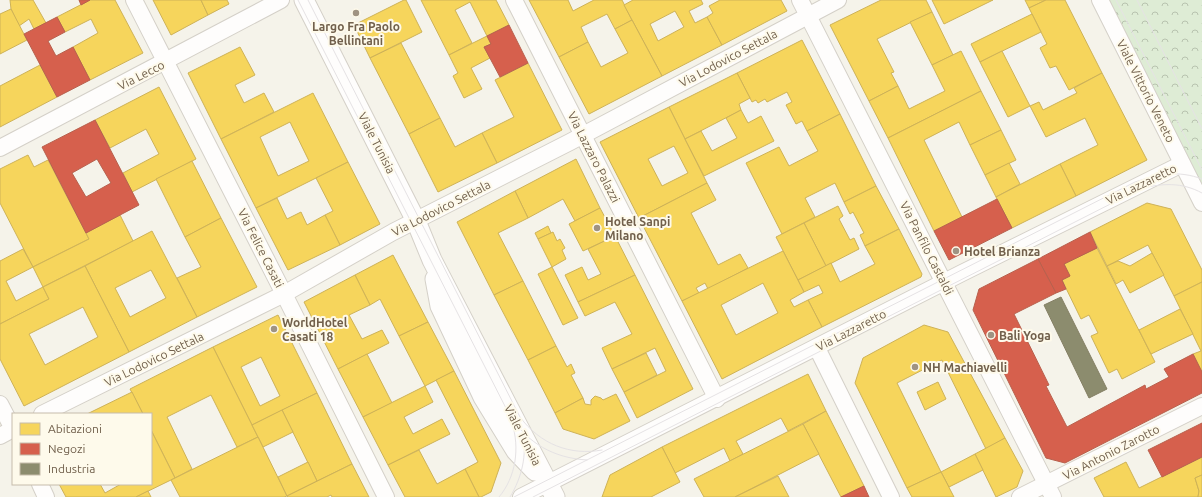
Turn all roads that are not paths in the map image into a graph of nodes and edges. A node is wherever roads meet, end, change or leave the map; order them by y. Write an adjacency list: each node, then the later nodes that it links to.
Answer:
1 (134, 0): 9 (street, Via Felice Casati)
2 (281, 0): 9 (street, Via Lecco)
3 (304, 0): 15 (street, Viale Tunisia)
4 (514, 0): 10 (street, Via Lazzaro Palazzi)
5 (800, 0): 8 (street, Via Panfilo Castaldi)
6 (838, 0): 8 (street, Via Lodovico Settala)
7 (1100, 0): 12 (street, Viale Vittorio Veneto)
8 (808, 15): 10 (street, Via Lodovico Settala); 16 (street, Via Panfilo Castaldi)
9 (165, 62): 11 (street, Via Lecco); 17 (street, Via Felice Casati)
10 (583, 134): 15 (street, Via Lodovico Settala); 19 (street, Via Lazzaro Palazzi)
11 (0, 148)
12 (1182, 164): 13 (street); 14 (street, Viale Vittorio Veneto); 16 (street, Via Lazzaretto)
13 (1202, 173)
14 (1202, 203)
15 (416, 221): 17 (street, Via Lodovico Settala); 27 (street, Viale Tunisia)
16 (944, 282): 18 (street, Via Lazzaretto); 28 (street, Via Panfilo Castaldi)
17 (284, 294): 22 (street, Via Lodovico Settala); 30 (street, Via Felice Casati)
18 (817, 348): 19 (street, Via Lazzaretto); 32 (street)
19 (717, 399): 27 (street, Via Lazzaretto)
20 (0, 404): 23 (street)
21 (1202, 406): 28 (street, Via Antonio Zarotto)
22 (44, 413)
23 (12, 427)
24 (12, 430): 25 (street)
25 (0, 436)
26 (40, 485): 29 (street)
27 (551, 490): 31 (street, Via Lazzaretto)
28 (1050, 491): 33 (street, Via Antonio Zarotto)
29 (46, 497)
30 (386, 497)
31 (521, 497)
32 (891, 497)
33 (1020, 497)

